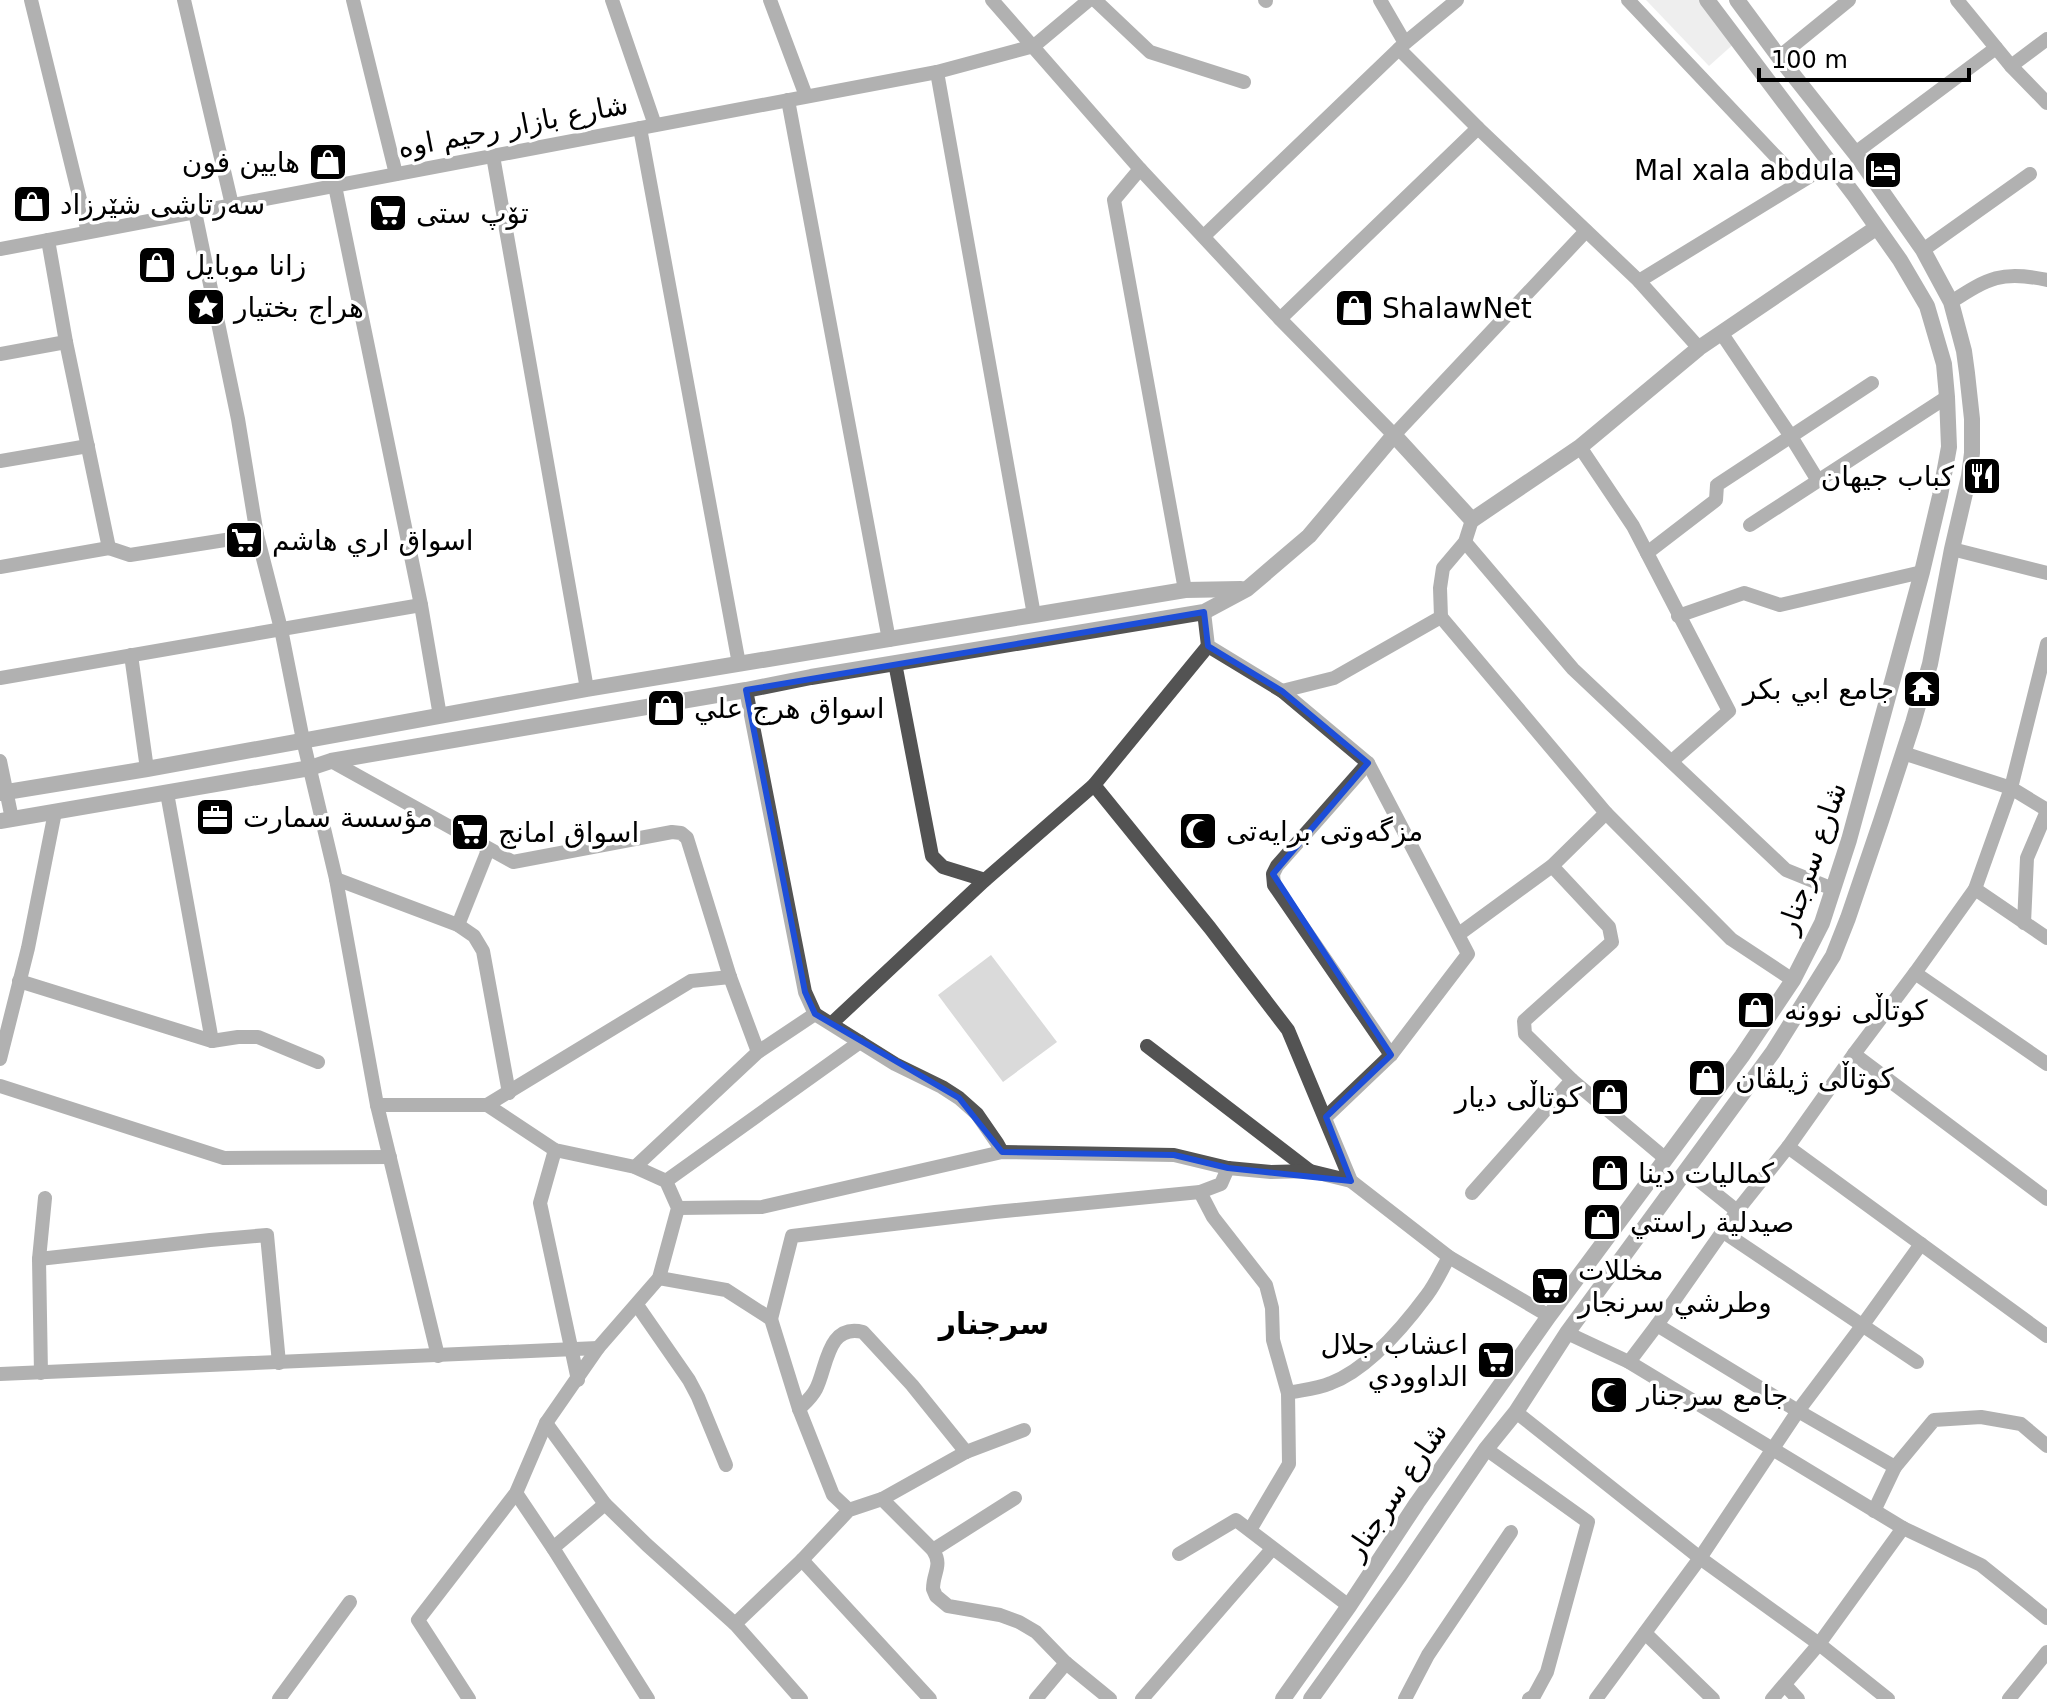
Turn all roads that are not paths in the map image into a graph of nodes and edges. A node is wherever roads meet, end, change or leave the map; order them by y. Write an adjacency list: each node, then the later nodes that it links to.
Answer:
1 (31, 0): 40 (street)
2 (184, 0): 36 (street)
3 (353, 0): 32 (street)
4 (612, 0): 26 (street)
5 (770, 0): 23 (street)
6 (992, 0): 16 (street)
7 (1092, 0): 16 (street); 22 (street)
8 (1380, 0): 17 (street)
9 (1457, 0): 17 (street)
10 (1628, 0): 34 (street)
11 (1707, 0): 30 (street, شارع سرجنار)
12 (1737, 0): 19 (street, شارع سرجنار)
13 (1849, 0): 19 (street)
14 (1957, 0): 18 (street)
15 (2047, 39): 20 (street)
16 (1034, 46): 21 (street, شارع بازار رحيم اوه); 31 (street)
17 (1402, 46): 27 (street); 41 (street)
18 (1996, 48): 20 (street); 28 (street)
19 (1779, 57): 28 (street, شارع سرجنار)
20 (2011, 66): 25 (street)
21 (937, 72): 23 (street, شارع بازار رحيم اوه); 75 (street)
22 (1244, 82)
23 (806, 96): 24 (street, شارع بازار رحيم اوه)
24 (788, 100): 26 (street, شارع بازار رحيم اوه); 79 (street)
25 (2047, 103)
26 (648, 126): 29 (street, شارع بازار رحيم اوه); 85 (street)
27 (1478, 128): 39 (street); 48 (street)
28 (1855, 153): 44 (street, شارع سرجنار)
29 (493, 156): 32 (street, شارع بازار رحيم اوه); 88 (street)
30 (1830, 164): 34 (street); 38 (street, شارع سرجنار)
31 (1140, 169): 41 (street); 72 (street)
32 (396, 174): 35 (street, شارع بازار رحيم اوه)
33 (2030, 174): 44 (street)
34 (1800, 182): 46 (street)
35 (335, 186): 36 (street, شارع بازار رحيم اوه); 73 (street)
36 (232, 205): 37 (street, شارع بازار رحيم اوه)
37 (195, 212): 40 (street, شارع بازار رحيم اوه); 63 (street)
38 (1876, 228): 49 (street); 54 (street, شارع سرجنار)
39 (1586, 231): 46 (street); 55 (street)
40 (88, 232): 42 (street, شارع بازار رحيم اوه)
41 (1204, 236): 48 (street)
42 (48, 240): 43 (street, شارع بازار رحيم اوه); 50 (street)
43 (0, 249)
44 (1923, 250): 47 (street, شارع سرجنار)
45 (2047, 280): 47 (street)
46 (1639, 281): 51 (street)
47 (1951, 302): 66 (street, شارع سرجنار)
48 (1280, 319): 55 (street)
49 (1722, 334): 51 (street); 56 (street)
50 (66, 342): 52 (street); 57 (street)
51 (1699, 348): 58 (street)
52 (0, 354)
53 (1872, 383): 56 (street)
54 (1947, 397): 60 (street); 69 (street, شارع سرجنار)
55 (1394, 435): 61 (street); 71 (street)
56 (1790, 435): 60 (street); 67 (street)
57 (88, 446): 59 (street); 65 (street)
58 (1580, 447): 61 (street); 67 (street)
59 (0, 461)
60 (1817, 479): 62 (street)
61 (1472, 520): 64 (street)
62 (1750, 525)
63 (257, 535): 65 (street); 78 (street)
64 (1465, 542): 77 (street); 98 (street)
65 (109, 548): 68 (street)
66 (1952, 549): 70 (street); 93 (street, شارع سرجنار)
67 (1647, 553): 76 (street)
68 (0, 567)
69 (1922, 572): 76 (street); 91 (street, شارع سرجنار)
70 (2047, 573)
71 (1247, 589): 72 (street); 74 (street)
72 (1185, 590): 75 (street)
73 (421, 605): 78 (street); 92 (street)
74 (1204, 612): 81 (street); 84 (street)
75 (1034, 615): 79 (street)
76 (1678, 616): 98 (street)
77 (1441, 617): 90 (street); 108 (street)
78 (281, 629): 83 (street); 94 (street)
79 (889, 640): 82 (street)
80 (2047, 644): 103 (street)
81 (1208, 646): 90 (street); 102 (street)
82 (805, 654): 85 (street); 86 (street)
83 (131, 655): 87 (street); 101 (street)
84 (895, 663): 86 (street); 113 (street)
85 (739, 664): 88 (street)
86 (811, 677): 89 (street)
87 (0, 678)
88 (587, 689): 92 (street)
89 (746, 690): 97 (street); 124 (street)
90 (1282, 691): 99 (street)
91 (1884, 712): 93 (street); 114 (street, شارع سرجنار)
92 (440, 716): 94 (street)
93 (1913, 723): 95 (street, شارع سرجنار)
94 (303, 740): 100 (street); 101 (street)
95 (1903, 753): 103 (street); 148 (street, شارع سرجنار)
96 (0, 761): 104 (street)
97 (331, 761): 100 (street); 110 (street)
98 (1672, 761): 114 (street)
99 (1368, 763): 118 (street); 131 (street)
100 (310, 768): 105 (street); 112 (street)
101 (147, 769): 104 (street)
102 (1094, 785): 113 (street); 140 (street)
103 (2011, 788): 106 (street); 115 (street)
104 (3, 793): 109 (street)
105 (167, 793): 107 (street); 126 (street)
106 (2047, 811): 116 (street)
107 (55, 812): 109 (street); 123 (street)
108 (1606, 813): 111 (street); 122 (street)
109 (6, 820)
110 (488, 850): 117 (street); 121 (street)
111 (1552, 866): 118 (street); 135 (street)
112 (336, 879): 117 (street); 138 (street)
113 (985, 880): 125 (street)
114 (1833, 889): 122 (street, شارع سرجنار)
115 (1975, 889): 116 (street); 120 (street)
116 (2024, 923): 119 (street)
117 (458, 925): 137 (street)
118 (1459, 934): 131 (street)
119 (2047, 938)
120 (1915, 973): 130 (street); 134 (street)
121 (730, 977): 129 (street); 137 (street)
122 (1793, 980): 145 (street, شارع سرجنار)
123 (19, 981): 126 (street); 132 (street)
124 (815, 1014): 125 (street); 129 (street)
125 (832, 1023): 127 (street)
126 (212, 1041): 133 (street)
127 (860, 1042): 143 (street); 150 (street)
128 (1147, 1046): 149 (street)
129 (758, 1052): 146 (street)
130 (1854, 1054): 141 (street); 155 (street)
131 (1391, 1055): 140 (street)
132 (0, 1059)
133 (318, 1062)
134 (2047, 1064)
135 (1572, 1080): 145 (street); 153 (street)
136 (0, 1086): 144 (street)
137 (509, 1093): 139 (street)
138 (377, 1105): 139 (street); 144 (street)
139 (487, 1105): 142 (street)
140 (1326, 1117): 151 (street)
141 (1788, 1147): 157 (street); 159 (street)
142 (555, 1150): 146 (street); 171 (street)
143 (1002, 1152): 147 (street); 156 (street)
144 (390, 1157): 172 (street)
145 (1666, 1159): 164 (street, شارع سرجنار)
146 (635, 1167): 150 (street)
147 (1228, 1168): 149 (street); 152 (street)
148 (1686, 1170): 157 (street); 168 (street, شارع سرجنار)
149 (1310, 1171): 151 (street)
150 (666, 1181): 156 (street)
151 (1351, 1181): 160 (street)
152 (1200, 1192): 165 (street); 179 (street)
153 (1472, 1193)
154 (45, 1198): 161 (street)
155 (2047, 1199)
156 (678, 1208): 162 (street)
157 (1737, 1211): 158 (street)
158 (1722, 1231): 166 (street); 167 (street)
159 (1921, 1244): 167 (street); 169 (street)
160 (1449, 1257): 164 (street); 179 (street)
161 (39, 1259): 175 (street); 176 (street)
162 (659, 1278): 163 (street); 165 (street)
163 (637, 1305): 170 (street); 189 (street)
164 (1549, 1316): 194 (street, شارع سرجنار)
165 (771, 1319): 180 (street)
166 (1657, 1325): 173 (street); 181 (street)
167 (1862, 1326): 174 (street); 181 (street)
168 (1567, 1333): 173 (street); 182 (street, شارع سرجنار)
169 (2047, 1336)
170 (598, 1348): 171 (street); 178 (street)
171 (572, 1350): 172 (street); 178 (street)
172 (438, 1356): 175 (street)
173 (1629, 1362): 187 (street)
174 (1917, 1362)
175 (279, 1363): 176 (street)
176 (41, 1373): 177 (street)
177 (0, 1374)
178 (578, 1380): 183 (street)
179 (1288, 1393): 200 (street)
180 (799, 1409): 188 (street); 196 (street)
181 (1798, 1411): 187 (street); 190 (street)
182 (1516, 1412): 186 (street, شارع سرجنار); 206 (street)
183 (546, 1423): 191 (street); 195 (street)
184 (1024, 1430): 188 (street)
185 (2045, 1441): 190 (street)
186 (1486, 1449): 198 (street, شارع سرجنار); 217 (street)
187 (1773, 1449): 197 (street); 206 (street)
188 (966, 1452): 193 (street)
189 (726, 1465)
190 (1895, 1467): 197 (street)
191 (516, 1493): 202 (street); 219 (street)
192 (1015, 1498): 204 (street)
193 (882, 1499): 196 (street); 204 (street)
194 (1417, 1503): 198 (street); 209 (street, شارع سرجنار)
195 (605, 1504): 202 (street); 211 (street)
196 (849, 1510): 207 (street)
197 (1874, 1511): 199 (street)
198 (1437, 1518): 227 (street, شارع سرجنار)
199 (1903, 1528): 210 (street); 213 (street)
200 (1250, 1530): 203 (street); 205 (street)
201 (1511, 1532): 228 (street)
202 (553, 1548): 220 (street)
203 (1272, 1549): 209 (street); 225 (street)
204 (933, 1550): 215 (street)
205 (1179, 1554)
206 (1700, 1558): 212 (street); 213 (street)
207 (802, 1560): 211 (street); 222 (street)
208 (350, 1602): 218 (street)
209 (1349, 1606): 226 (street, شارع سرجنار)
210 (2047, 1618)
211 (735, 1624): 221 (street)
212 (1645, 1633): 229 (street); 230 (street)
213 (1819, 1644): 216 (street); 233 (street)
214 (2047, 1652): 234 (street)
215 (1066, 1663): 223 (street); 224 (street)
216 (1785, 1685): 231 (street); 232 (street)
217 (1533, 1698)
218 (279, 1699)
219 (469, 1699)
220 (648, 1699)
221 (801, 1699)
222 (930, 1699)
223 (1036, 1699)
224 (1110, 1699)
225 (1142, 1699)
226 (1283, 1699)
227 (1311, 1699)
228 (1405, 1699)
229 (1596, 1699)
230 (1713, 1699)
231 (1772, 1699)
232 (1798, 1699)
233 (1888, 1699)
234 (2009, 1699)

